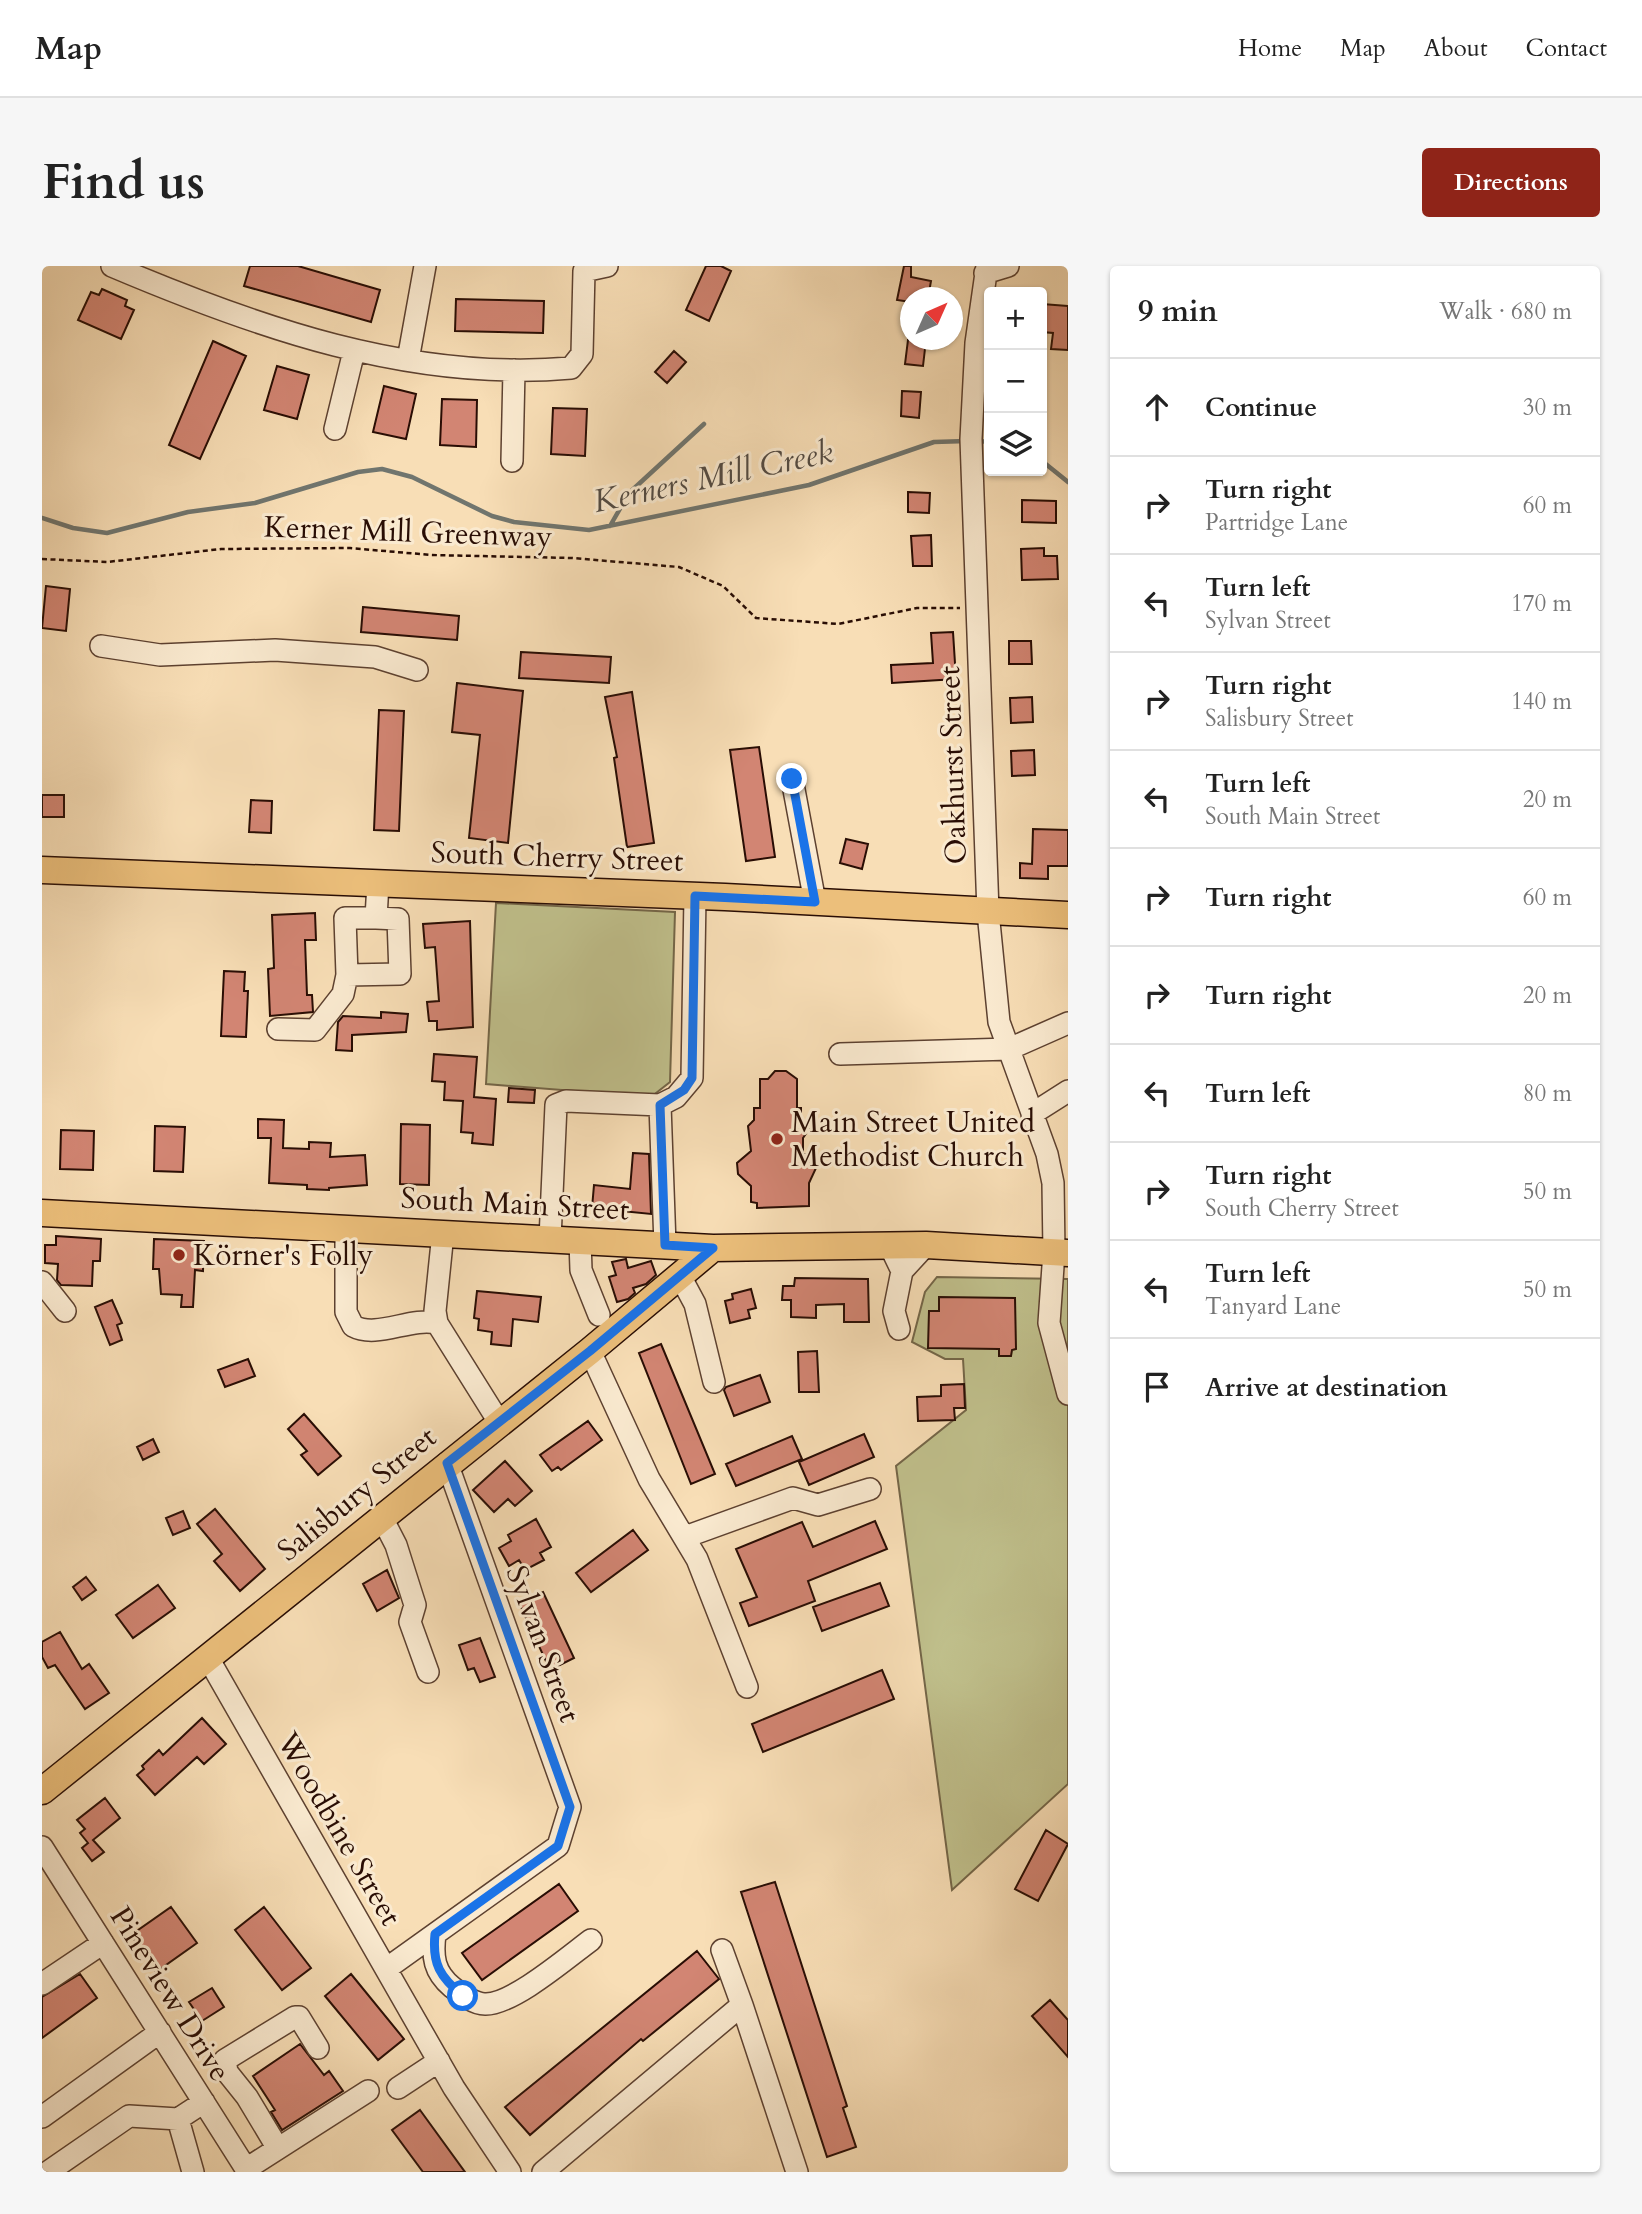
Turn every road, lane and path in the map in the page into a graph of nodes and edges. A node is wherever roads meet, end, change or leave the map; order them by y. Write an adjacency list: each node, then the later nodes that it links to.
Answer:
1 (112, 266): 6 (street)
2 (425, 266): 7 (street)
3 (607, 266): 8 (street)
4 (1009, 266): 5 (street)
5 (986, 270): 20 (street, Oakhurst Street)
6 (354, 351): 7 (street); 9 (street)
7 (408, 360): 8 (street)
8 (514, 370): 10 (street)
9 (335, 429)
10 (512, 461)
11 (42, 559): 12 (path, Kerner Mill Greenway)
12 (965, 608)
13 (101, 646): 14 (street)
14 (417, 670)
15 (792, 779): 19 (street)
16 (42, 870): 17 (main road, South Cherry Street)
17 (378, 883): 18 (main road, South Cherry Street); 22 (street)
18 (695, 896): 19 (main road, South Cherry Street); 29 (street)
19 (815, 902): 20 (main road, South Cherry Street)
20 (988, 912): 21 (main road, South Cherry Street); 26 (street, Oakhurst Street)
21 (1068, 915)
22 (376, 918): 23 (street); 23 (street)
23 (347, 975): 25 (street)
24 (1068, 1023): 26 (street)
25 (278, 1029)
26 (1009, 1049): 27 (street); 30 (street, Oakhurst Street)
27 (840, 1054)
28 (1068, 1091): 30 (street)
29 (660, 1105): 34 (street); 36 (street)
30 (1032, 1114): 40 (street, Oakhurst Street)
31 (42, 1213): 32 (main road, South Main Street)
32 (346, 1229): 33 (main road, South Main Street); 46 (street)
33 (443, 1233): 34 (main road, South Main Street); 46 (street)
34 (550, 1239): 35 (main road, South Main Street)
35 (580, 1241): 36 (main road, South Main Street); 45 (street)
36 (665, 1245): 39 (main road, South Main Street)
37 (926, 1245): 38 (main road, South Main Street); 40 (main road, South Main Street); 41 (street)
38 (890, 1246): 39 (main road, South Main Street); 41 (street)
39 (713, 1248): 42 (main road, Salisbury Street)
40 (1061, 1253): 49 (street, Oakhurst Street)
41 (902, 1271): 47 (street)
42 (680, 1276): 48 (main road, Salisbury Street); 50 (street)
43 (42, 1282): 44 (street)
44 (65, 1311)
45 (599, 1315)
46 (437, 1323): 52 (street)
47 (899, 1329)
48 (590, 1351): 52 (main road, Salisbury Street); 56 (street)
49 (1063, 1359): 51 (street, Oakhurst Street)
50 (714, 1382)
51 (1068, 1394)
52 (499, 1422): 53 (main road, Salisbury Street)
53 (447, 1463): 55 (main road, Salisbury Street); 62 (street, Sylvan Street)
54 (870, 1489): 56 (street)
55 (381, 1517): 57 (main road, Salisbury Street); 58 (street)
56 (685, 1537): 59 (street)
57 (208, 1658): 60 (main road, Salisbury Street); 66 (street, Woodbine Street)
58 (428, 1672)
59 (747, 1687)
60 (42, 1791)
61 (42, 1847): 64 (street, Pineview Drive)
62 (435, 1934): 63 (street); 66 (street)
63 (591, 1940)
64 (103, 1943): 67 (street); 69 (street, Pineview Drive)
65 (722, 1950): 68 (street)
66 (386, 1969): 71 (street, Woodbine Street)
67 (42, 1984)
68 (742, 2005): 83 (street); 84 (street)
69 (160, 2032): 75 (street, Pineview Drive); 76 (street)
70 (318, 2048): 72 (street)
71 (439, 2061): 73 (street); 82 (street, Woodbine Street)
72 (227, 2072): 75 (street); 78 (street)
73 (398, 2088)
74 (368, 2091): 78 (street)
75 (200, 2095): 77 (street); 79 (street, Pineview Drive)
76 (42, 2117)
77 (178, 2119): 80 (street); 81 (street)
78 (278, 2147): 79 (street)
79 (247, 2170)
80 (48, 2172)
81 (193, 2172)
82 (510, 2172)
83 (544, 2172)
84 (797, 2172)

